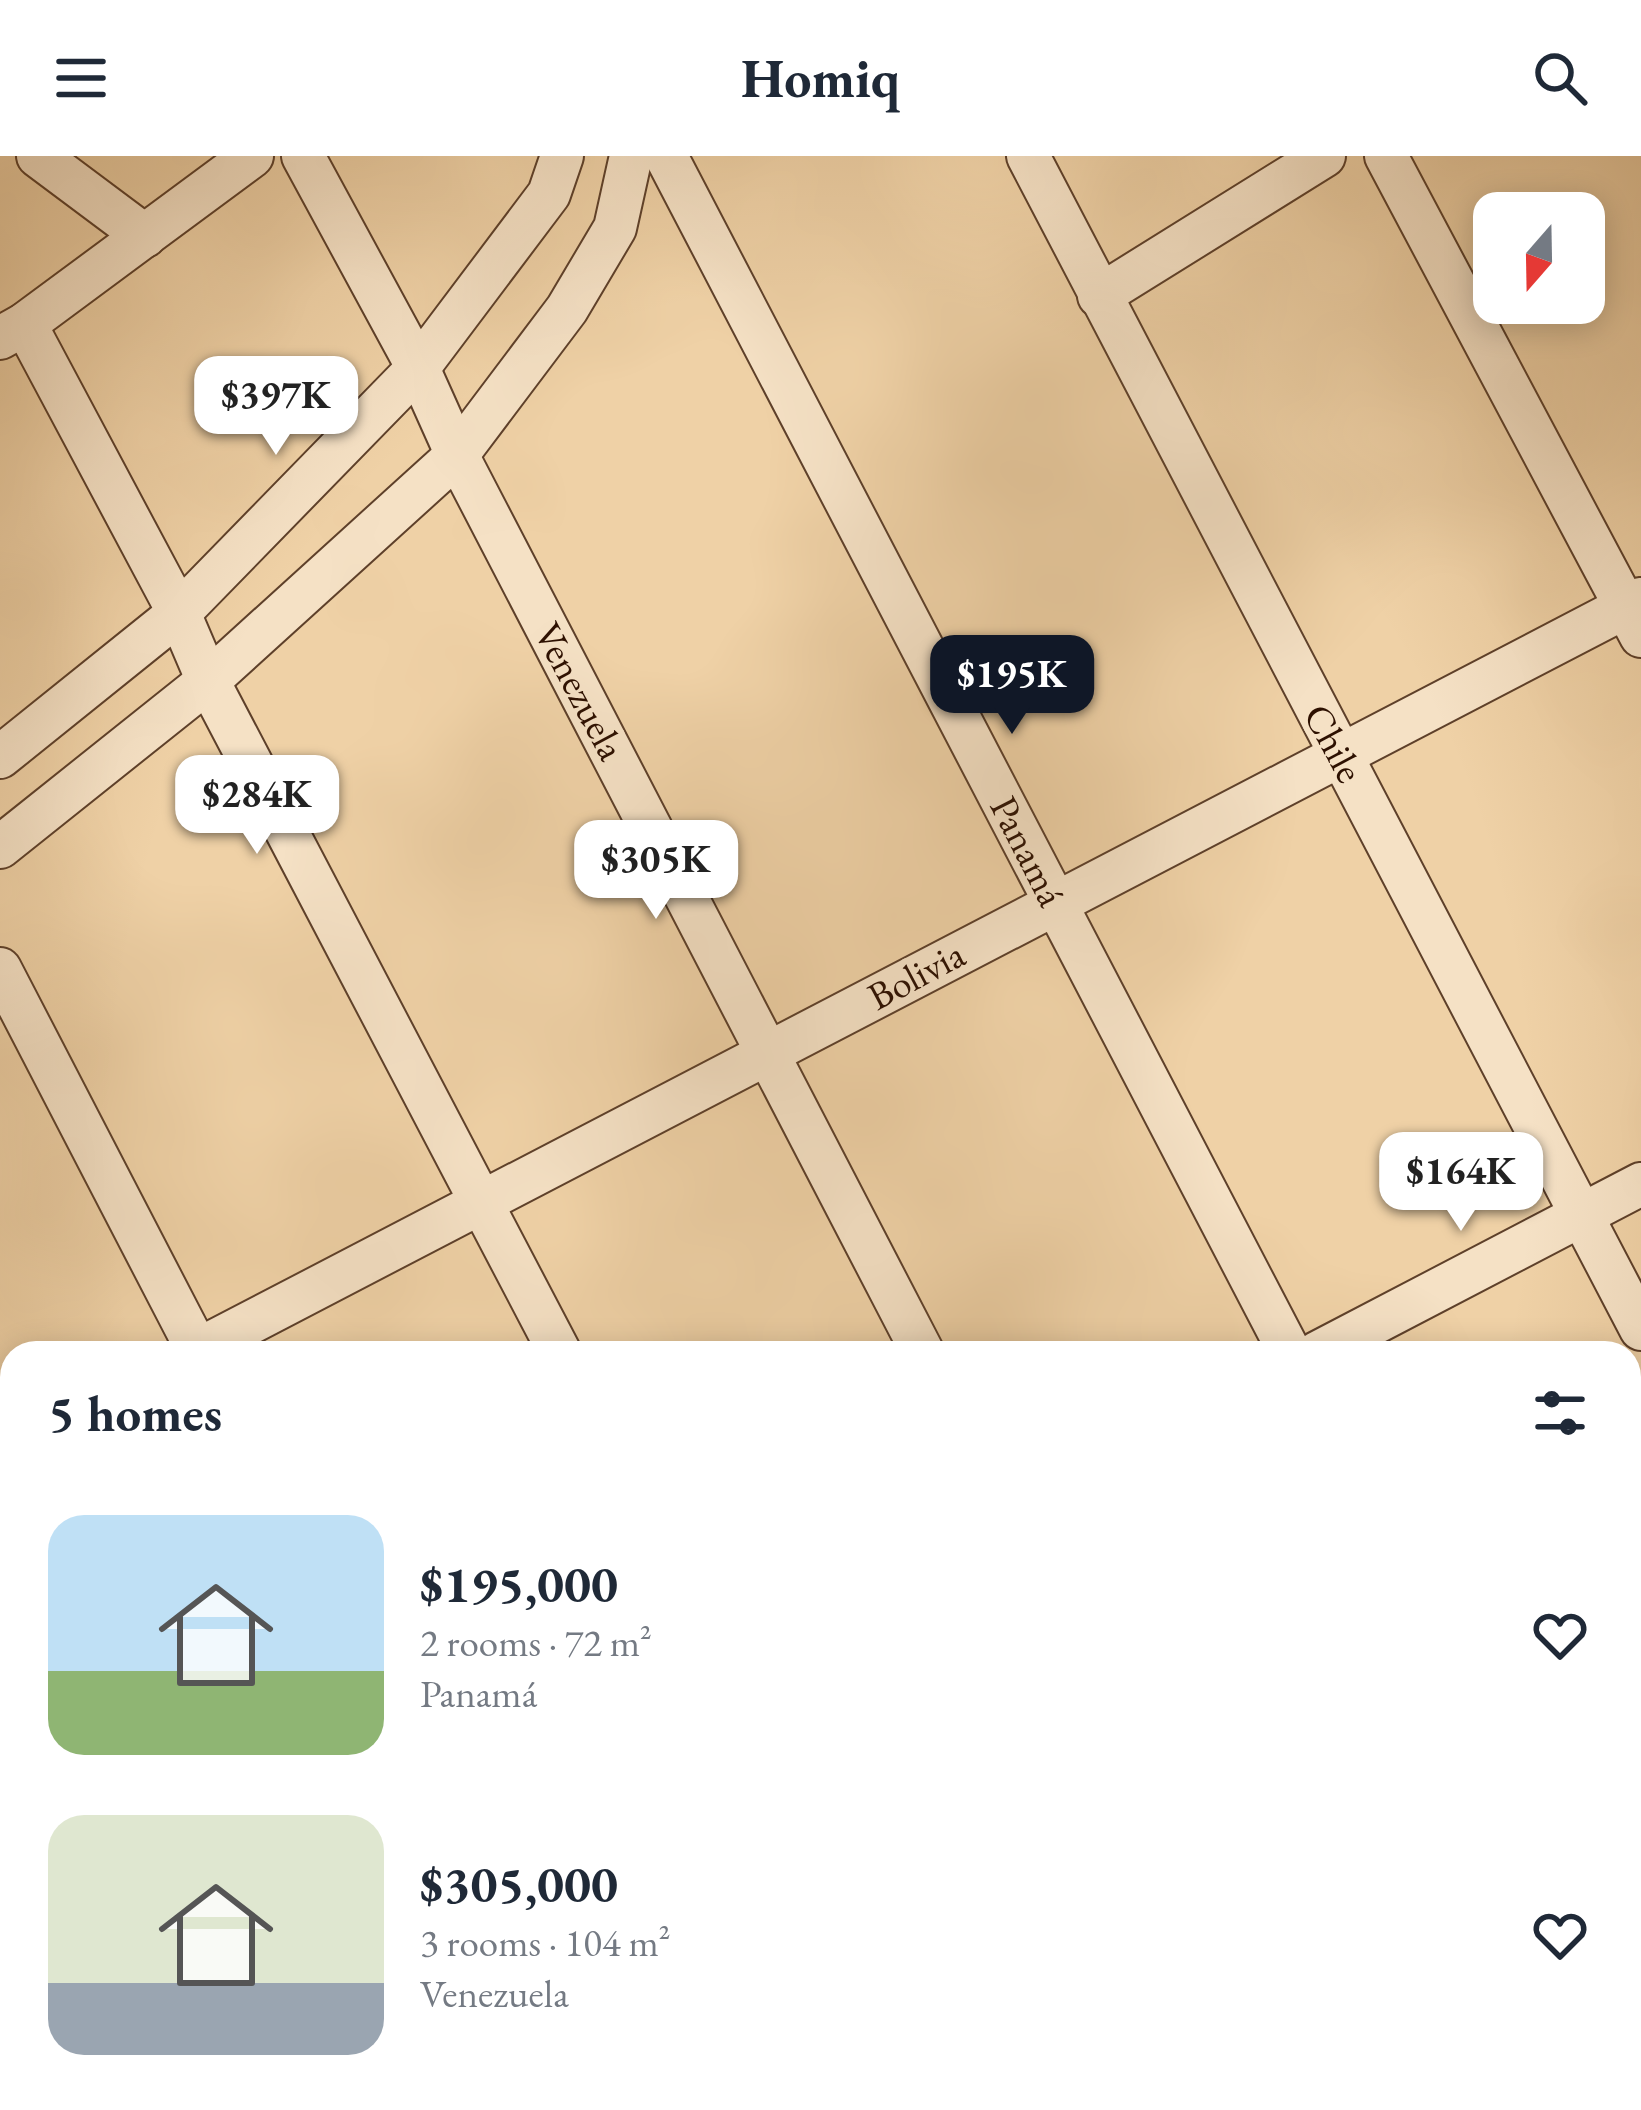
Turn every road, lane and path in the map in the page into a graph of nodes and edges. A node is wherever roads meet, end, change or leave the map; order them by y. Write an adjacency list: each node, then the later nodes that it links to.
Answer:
1 (38, 156): 10 (street)
2 (252, 156): 10 (street)
3 (303, 156): 13 (street, Venezuela)
4 (562, 156): 13 (street)
5 (631, 156): 14 (street)
6 (666, 156): 21 (street, Panamá)
7 (1028, 156): 11 (street, Chile)
8 (1324, 156): 11 (street)
9 (1386, 156): 16 (street)
10 (145, 236): 12 (street)
11 (1099, 296): 18 (street, Chile)
12 (12, 331): 15 (street)
13 (418, 368): 14 (street, Venezuela); 15 (street)
14 (457, 455): 17 (street); 23 (street, Venezuela)
15 (179, 613): 17 (street); 19 (street)
16 (1636, 614): 18 (street, Bolivia)
17 (208, 681): 20 (street); 25 (street)
18 (1340, 755): 21 (street, Bolivia); 26 (street, Chile)
19 (0, 757)
20 (0, 847)
21 (1055, 903): 23 (street, Bolivia); 32 (street, Panamá)
22 (0, 969): 28 (street)
23 (768, 1052): 25 (street, Bolivia); 31 (street, Venezuela)
24 (1641, 1184): 26 (street)
25 (482, 1202): 29 (street, Bolivia); 30 (street)
26 (1581, 1215): 27 (street, Chile); 33 (street)
27 (1641, 1329)
28 (190, 1341)
29 (217, 1341)
30 (554, 1341)
31 (917, 1341)
32 (1284, 1341)
33 (1341, 1341)

